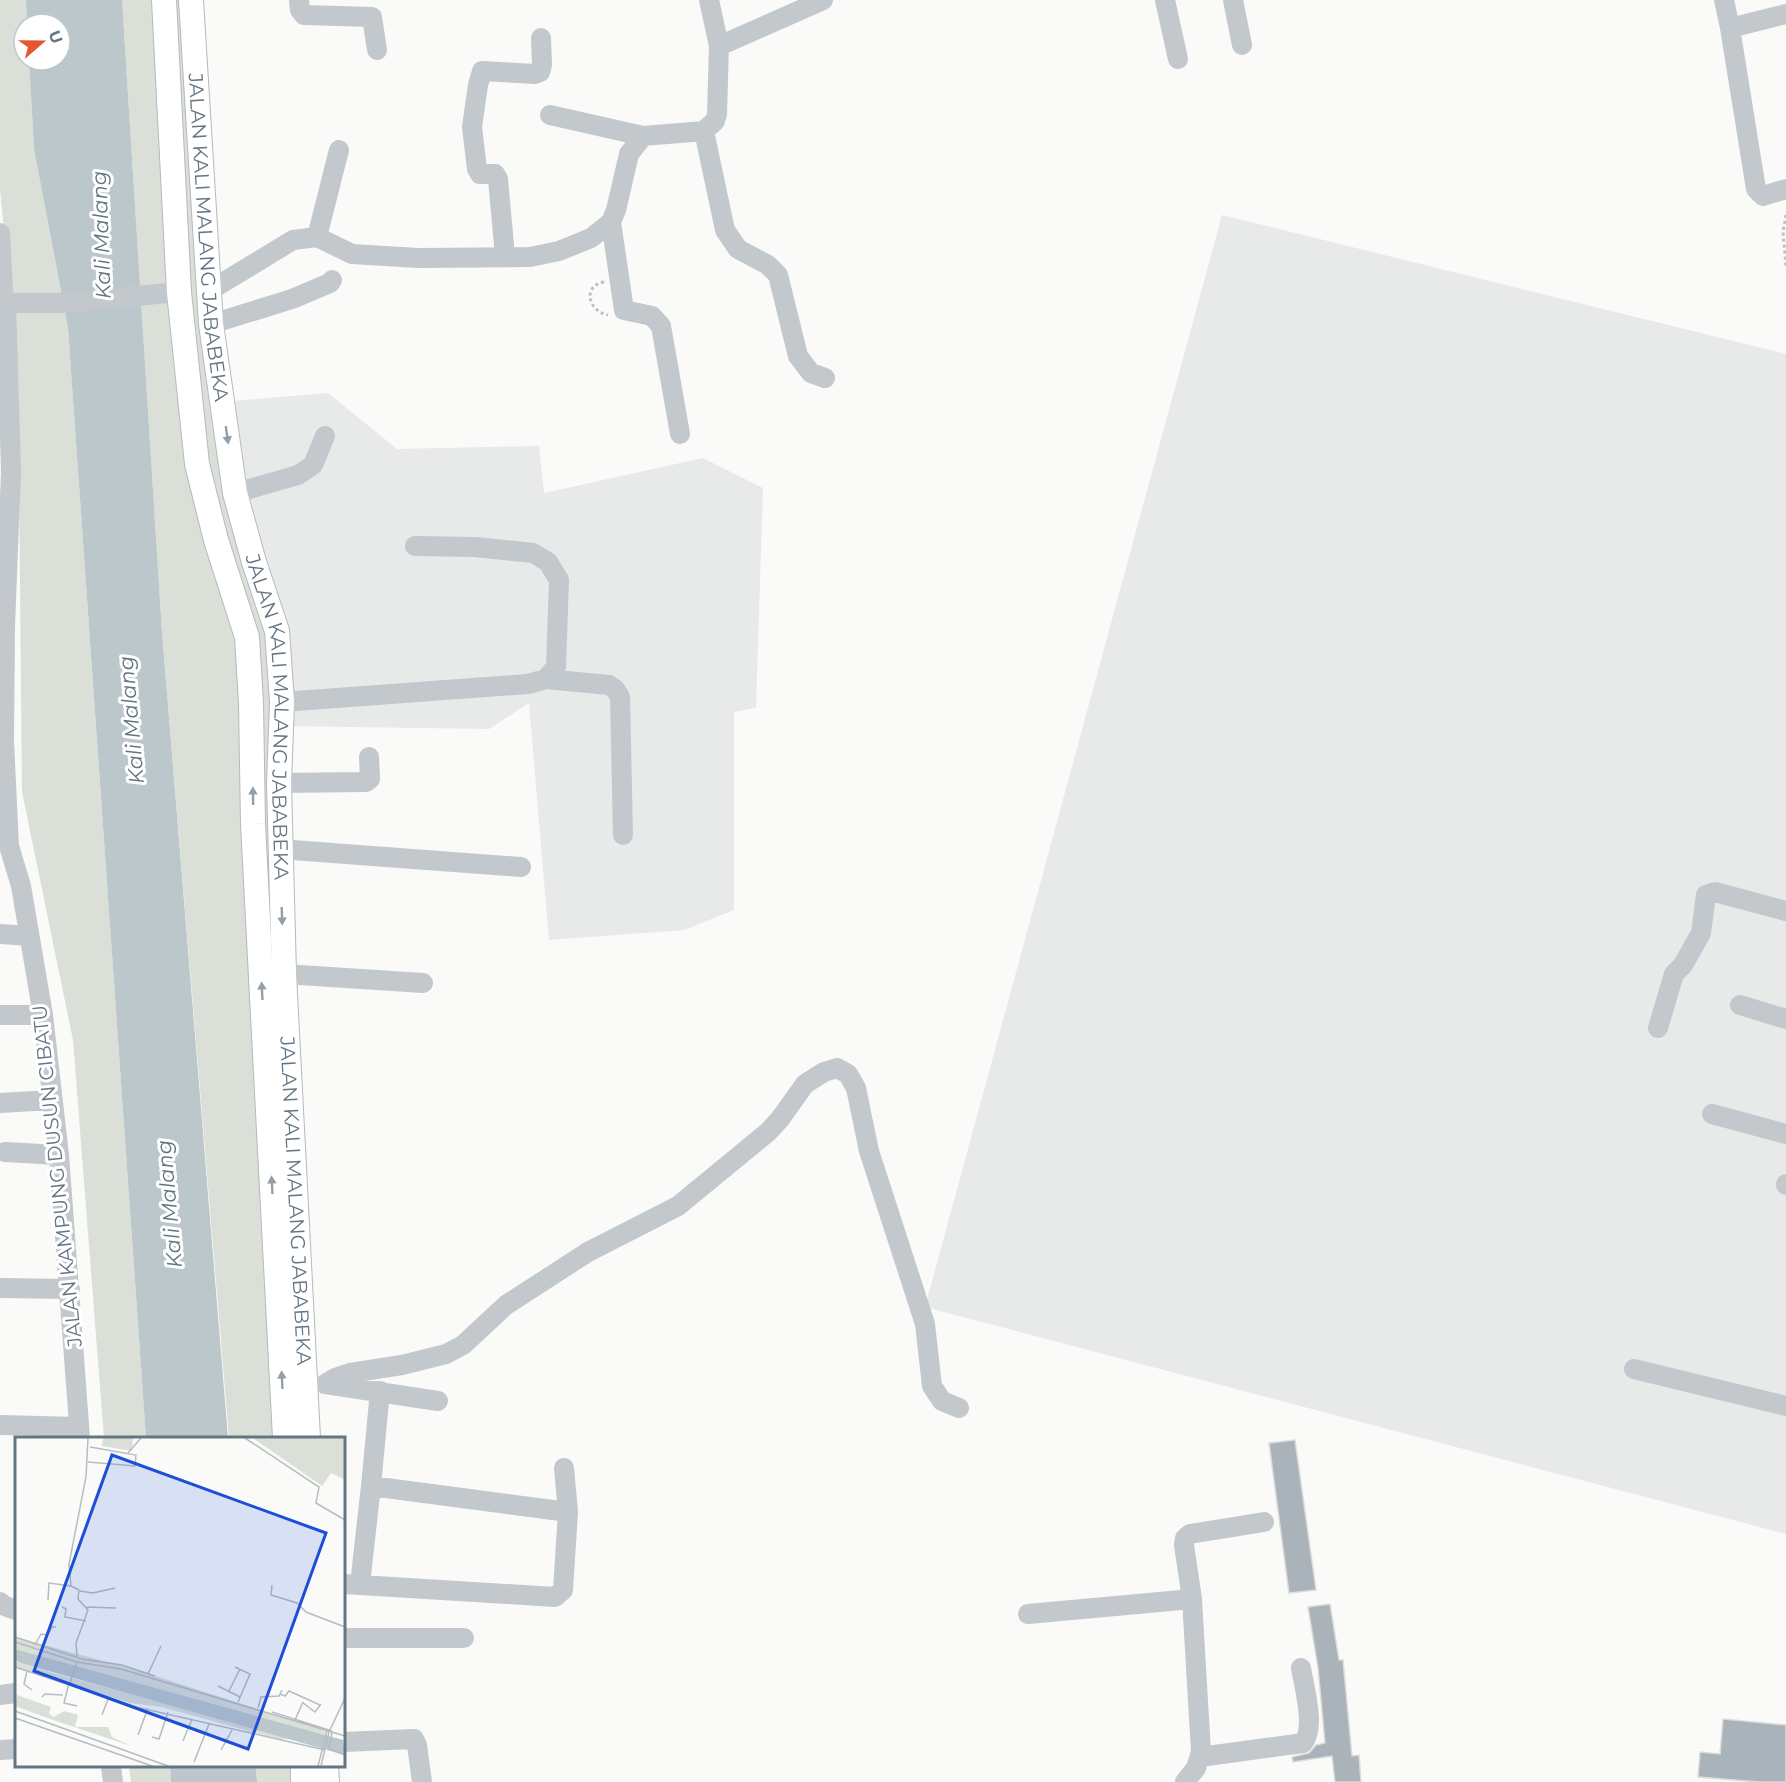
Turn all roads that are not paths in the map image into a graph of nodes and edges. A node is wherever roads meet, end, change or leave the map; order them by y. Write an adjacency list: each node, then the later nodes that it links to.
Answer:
1 (164, 0): 21 (main road, JALAN KALI MALANG JABABEKA)
2 (191, 0): 20 (main road, JALAN KALI MALANG JABABEKA)
3 (299, 0): 14 (street)
4 (709, 0): 13 (street)
5 (823, 0): 13 (street)
6 (1165, 0): 15 (street)
7 (1233, 0): 12 (street)
8 (1724, 0): 10 (street)
9 (1786, 14): 10 (street)
10 (1730, 28): 22 (street)
11 (541, 38): 26 (street)
12 (1242, 45)
13 (719, 46): 17 (street)
14 (377, 50)
15 (1178, 59)
16 (550, 115): 18 (street)
17 (704, 131): 18 (street); 33 (street)
18 (643, 136): 23 (street)
19 (339, 150): 25 (street)
20 (200, 158): 21 (main road); 28 (main road, JALAN KALI MALANG JABABEKA)
21 (171, 159): 29 (main road, JALAN KALI MALANG JABABEKA)
22 (1786, 189)
23 (611, 222): 26 (street); 34 (street)
24 (0, 232): 30 (street, JALAN KAMPUNG DUSUN CIBATU)
25 (317, 237): 26 (street); 28 (street)
26 (505, 256)
27 (332, 280): 31 (street)
28 (209, 291): 31 (main road, JALAN KALI MALANG JABABEKA)
29 (179, 292): 30 (street); 43 (main road, JALAN KALI MALANG JABABEKA)
30 (3, 295): 32 (street, JALAN KAMPUNG DUSUN CIBATU)
31 (211, 324): 37 (main road, JALAN KALI MALANG JABABEKA, one-way to 37)
32 (3, 335): 36 (street, JALAN KAMPUNG DUSUN CIBATU)
33 (825, 378)
34 (680, 434)
35 (325, 436): 37 (street)
36 (6, 472): 38 (street, JALAN KAMPUNG DUSUN CIBATU)
37 (235, 493): 42 (main road, JALAN KALI MALANG JABABEKA)
38 (5, 534): 40 (street, JALAN KAMPUNG DUSUN CIBATU)
39 (415, 546): 41 (street)
40 (3, 626): 44 (street, JALAN KAMPUNG DUSUN CIBATU)
41 (546, 679): 42 (street); 47 (street)
42 (282, 702): 43 (main road); 46 (main road, JALAN KALI MALANG JABABEKA)
43 (251, 703): 77 (main road, JALAN KALI MALANG JABABEKA, one-way to 43)
44 (2, 741): 48 (street, JALAN KAMPUNG DUSUN CIBATU)
45 (369, 758): 46 (street)
46 (279, 783): 49 (main road, JALAN KALI MALANG JABABEKA)
47 (624, 836)
48 (4, 848): 53 (street, JALAN KAMPUNG DUSUN CIBATU)
49 (279, 849): 50 (street); 54 (main road, JALAN KALI MALANG JABABEKA, one-way to 54)
50 (521, 867)
51 (1786, 911): 60 (street)
52 (0, 934): 53 (street)
53 (29, 936): 58 (street, JALAN KAMPUNG DUSUN CIBATU)
54 (284, 974): 55 (street); 70 (main road, JALAN KALI MALANG JABABEKA)
55 (423, 983)
56 (1740, 1005): 59 (street)
57 (0, 1015): 58 (street)
58 (43, 1015): 61 (street, JALAN KAMPUNG DUSUN CIBATU)
59 (1786, 1019)
60 (1658, 1028)
61 (52, 1100): 62 (street); 66 (street, JALAN KAMPUNG DUSUN CIBATU)
62 (0, 1103)
63 (1712, 1114): 64 (street)
64 (1786, 1134)
65 (5, 1152): 66 (street)
66 (59, 1155): 68 (street, JALAN KAMPUNG DUSUN CIBATU)
67 (0, 1288): 68 (street)
68 (70, 1289): 76 (street, JALAN KAMPUNG DUSUN CIBATU)
69 (1634, 1369): 73 (street)
70 (314, 1383): 71 (street); 74 (street); 78 (main road, JALAN KALI MALANG JABABEKA)
71 (380, 1391): 72 (street); 80 (street)
72 (438, 1401)
73 (1786, 1406)
74 (959, 1408)
75 (0, 1425): 76 (street)
76 (80, 1433)
77 (285, 1437)
78 (308, 1437)
79 (564, 1468): 81 (street)
80 (371, 1486): 81 (street); 83 (street)
81 (568, 1512): 83 (street)
82 (1264, 1522): 84 (street)
83 (352, 1584)
84 (1192, 1599): 87 (street); 96 (street)
85 (0, 1602): 86 (street)
86 (15, 1610)
87 (1028, 1614)
88 (345, 1638): 89 (street)
89 (464, 1638)
90 (1301, 1668): 96 (street)
91 (15, 1692): 92 (street)
92 (0, 1695)
93 (345, 1742): 101 (street)
94 (15, 1749): 95 (street)
95 (0, 1750)
96 (1200, 1757): 102 (street)
97 (111, 1767): 99 (street)
98 (326, 1767): 100 (main road)
99 (113, 1782)
100 (327, 1782)
101 (422, 1782)
102 (1185, 1782)

